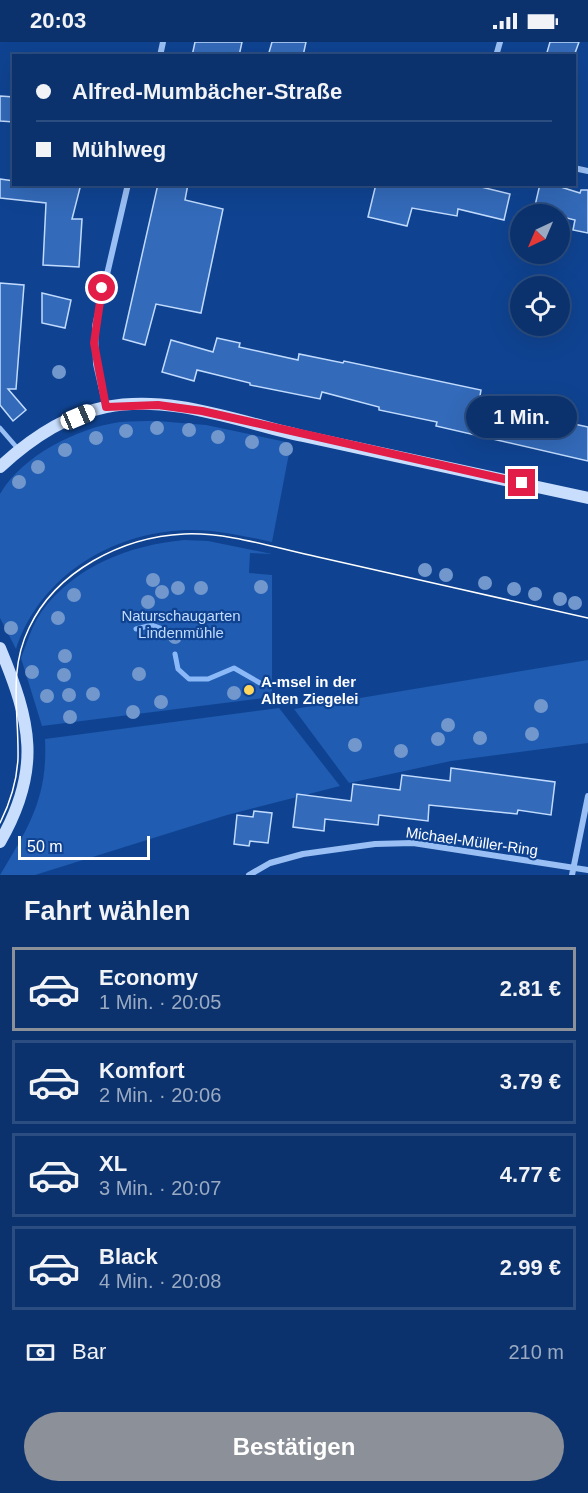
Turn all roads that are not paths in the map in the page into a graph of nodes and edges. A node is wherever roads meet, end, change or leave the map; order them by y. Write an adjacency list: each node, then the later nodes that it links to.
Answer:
1 (128, 186): 2 (street)
2 (106, 407): 4 (street); 6 (street)
3 (0, 428): 4 (lane)
4 (19, 450): 5 (street)
5 (0, 467)
6 (588, 498)
7 (0, 648): 9 (street)
8 (588, 796): 11 (street)
9 (0, 842)
10 (588, 870): 11 (street, Michael-Müller-Ring)
11 (573, 871): 12 (street, Michael-Müller-Ring)
12 (249, 875)

